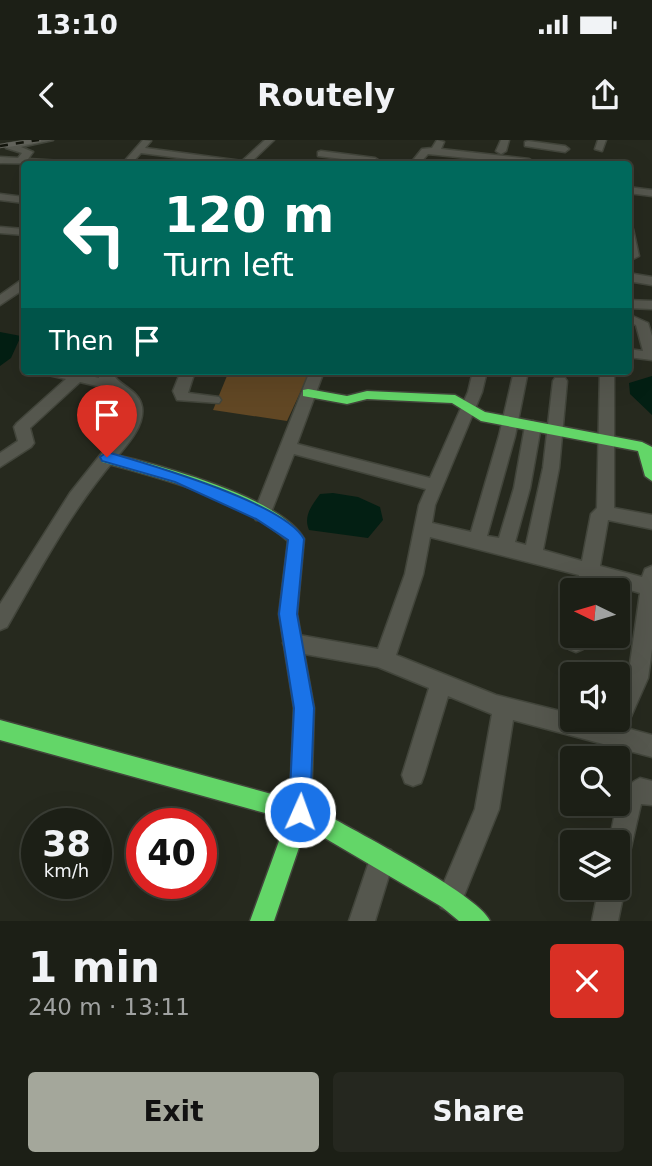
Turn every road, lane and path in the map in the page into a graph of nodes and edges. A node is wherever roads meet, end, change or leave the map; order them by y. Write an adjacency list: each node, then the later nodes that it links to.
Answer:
1 (49, 140): 11 (street)
2 (148, 140): 8 (street)
3 (270, 140): 17 (street)
4 (441, 140): 9 (street)
5 (505, 140): 10 (street)
6 (476, 144): 10 (street)
7 (565, 149): 12 (street)
8 (139, 150): 15 (street); 16 (street)
9 (435, 151): 19 (street); 20 (street)
10 (501, 151): 12 (street)
11 (3, 152): 14 (street)
12 (529, 153): 20 (street)
13 (321, 154): 18 (street)
14 (21, 161)
15 (129, 161)
16 (222, 161)
17 (247, 161)
18 (371, 161)
19 (416, 161)
20 (477, 161)
21 (632, 190): 22 (street)
22 (652, 193)
23 (0, 197): 24 (street)
24 (21, 200)
25 (0, 230): 26 (street)
26 (21, 232)
27 (632, 278): 28 (street)
28 (652, 281)
29 (21, 286): 30 (street)
30 (0, 301)
31 (632, 304): 32 (street)
32 (652, 305)
33 (632, 319): 35 (street)
34 (632, 354): 35 (street)
35 (651, 356)
36 (64, 375): 43 (street)
37 (106, 375): 45 (street)
38 (186, 375): 47 (street)
39 (315, 375): 46 (street)
40 (479, 375): 48 (street)
41 (519, 375): 49 (street)
42 (607, 375): 52 (street)
43 (76, 378): 45 (street); 55 (street)
44 (560, 381): 51 (street)
45 (117, 386): 54 (street)
46 (307, 393): 48 (street); 53 (street)
47 (214, 400)
48 (468, 408): 49 (street); 57 (street)
49 (510, 422): 50 (street); 62 (street)
50 (533, 426): 51 (street); 63 (street)
51 (556, 430): 52 (street); 64 (street)
52 (605, 440): 56 (street); 58 (street)
53 (287, 447): 57 (street); 59 (street)
54 (107, 457): 59 (street); 68 (street)
55 (0, 461)
56 (652, 476)
57 (435, 485): 61 (street)
58 (605, 513): 60 (street); 65 (street)
59 (262, 515): 70 (street)
60 (652, 522)
61 (422, 528): 62 (street); 71 (street)
62 (477, 540): 63 (street)
63 (505, 547): 64 (street)
64 (533, 554): 65 (street)
65 (589, 569): 66 (street); 67 (street)
66 (588, 578)
67 (651, 583): 75 (street)
68 (7, 594): 69 (street)
69 (0, 621)
70 (293, 643): 71 (street); 79 (street)
71 (384, 660): 72 (street)
72 (441, 682): 73 (street); 77 (street)
73 (504, 708): 75 (street); 82 (street)
74 (0, 730): 79 (street)
75 (611, 735): 76 (street)
76 (652, 746)
77 (413, 775)
78 (652, 793): 80 (street)
79 (300, 812): 81 (street); 84 (street)
80 (624, 830)
81 (382, 859): 82 (street); 85 (street)
82 (450, 899): 86 (street)
83 (609, 900): 87 (street)
84 (262, 921)
85 (362, 921)
86 (478, 921)
87 (605, 921)

